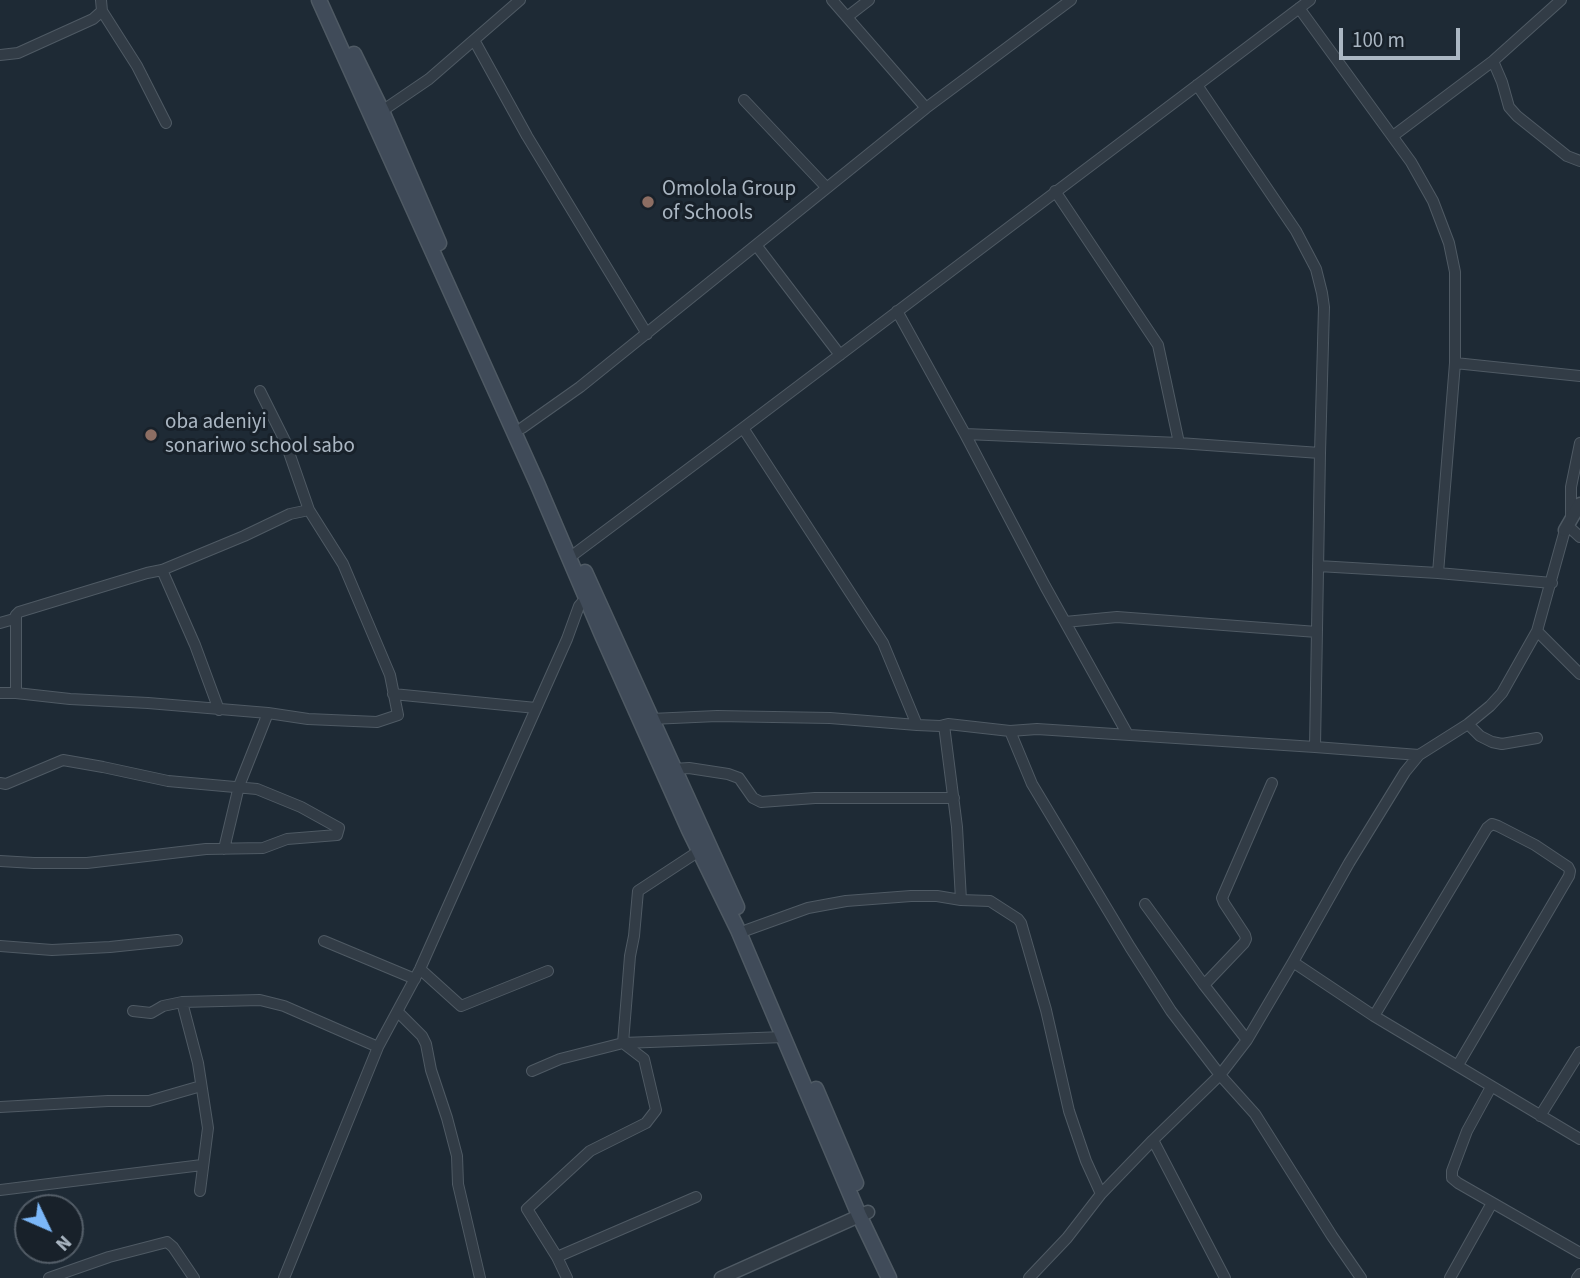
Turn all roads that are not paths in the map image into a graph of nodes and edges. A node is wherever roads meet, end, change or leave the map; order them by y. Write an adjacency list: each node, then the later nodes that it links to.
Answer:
1 (101, 0): 11 (street)
2 (320, 0): 42 (main road)
3 (329, 0): 19 (main road)
4 (520, 0): 13 (street)
5 (832, 0): 12 (street)
6 (869, 0): 12 (street)
7 (1071, 0): 18 (street)
8 (1310, 0): 10 (street)
9 (1561, 0): 15 (street)
10 (1299, 8): 16 (street); 21 (street)
11 (102, 11): 14 (street); 20 (street)
12 (847, 17): 18 (street)
13 (474, 40): 19 (street); 27 (street)
14 (0, 55)
15 (1493, 61): 21 (street); 22 (street)
16 (1197, 85): 24 (street); 37 (street)
17 (744, 100): 23 (street)
18 (926, 108): 23 (street)
19 (382, 111): 32 (main road)
20 (166, 123)
21 (1393, 136): 29 (street)
22 (1580, 161)
23 (827, 188): 25 (street)
24 (1055, 191): 26 (street); 35 (street)
25 (756, 245): 27 (street); 28 (street)
26 (897, 311): 28 (street); 34 (street)
27 (647, 334): 32 (street)
28 (840, 355): 33 (street)
29 (1455, 363): 30 (street); 45 (street)
30 (1580, 376)
31 (260, 391): 39 (street)
32 (522, 428): 42 (main road)
33 (743, 428): 42 (street); 61 (street)
34 (965, 434): 35 (street); 50 (street)
35 (1179, 443): 37 (street)
36 (1580, 443): 40 (street)
37 (1320, 453): 43 (street)
38 (1580, 504): 40 (street)
39 (309, 510): 44 (street); 56 (street)
40 (1568, 525): 41 (street); 46 (street)
41 (1580, 537)
42 (573, 555): 47 (main road); 60 (main road)
43 (1318, 566): 45 (street); 52 (street)
44 (162, 570): 48 (street); 58 (street)
45 (1438, 573): 46 (street)
46 (1552, 583): 51 (street)
47 (586, 598): 57 (street); 75 (main road)
48 (16, 615): 49 (street); 55 (street)
49 (0, 622)
50 (1065, 622): 52 (street); 65 (street)
51 (1537, 631): 53 (street); 62 (street)
52 (1317, 632): 67 (street)
53 (1580, 674)
54 (0, 693): 55 (street)
55 (16, 693): 58 (street)
56 (393, 694): 57 (street); 59 (street)
57 (536, 708): 85 (street)
58 (219, 710): 59 (street)
59 (268, 713): 72 (street)
60 (651, 719): 61 (street); 69 (main road)
61 (917, 724): 63 (street)
62 (1468, 724): 66 (street); 68 (street)
63 (944, 725): 64 (street); 73 (street)
64 (1010, 731): 65 (street); 98 (street)
65 (1128, 735): 67 (street)
66 (1537, 738)
67 (1315, 747): 68 (street)
68 (1419, 755): 83 (street)
69 (673, 769): 73 (street); 79 (main road)
70 (0, 783): 72 (street)
71 (1272, 783): 86 (street)
72 (239, 786): 74 (street); 74 (street)
73 (954, 798): 77 (street)
74 (224, 849): 76 (street)
75 (699, 851): 91 (main road); 93 (street)
76 (0, 861)
77 (961, 900): 79 (street); 108 (street)
78 (1145, 904): 86 (street)
79 (747, 930): 111 (main road)
80 (177, 940): 82 (street)
81 (324, 941): 85 (street)
82 (0, 946)
83 (1293, 962): 90 (street); 92 (street)
84 (548, 971): 85 (street)
85 (417, 974): 89 (street)
86 (1203, 985): 92 (street)
87 (182, 1002): 88 (street); 94 (street); 99 (street)
88 (133, 1012)
89 (398, 1012): 94 (street); 117 (street)
90 (1374, 1016): 96 (street); 96 (street)
91 (784, 1037): 93 (street); 111 (main road)
92 (1247, 1040): 98 (street)
93 (623, 1043): 97 (street); 113 (street)
94 (378, 1047): 116 (street)
95 (1580, 1052): 102 (street)
96 (1458, 1065): 100 (street)
97 (532, 1071)
98 (1220, 1075): 104 (street); 124 (street)
99 (201, 1086): 101 (street); 105 (street)
100 (1491, 1087): 102 (street); 110 (street)
101 (0, 1107)
102 (1540, 1116): 103 (street)
103 (1580, 1139)
104 (1153, 1140): 108 (street); 123 (street)
105 (202, 1165): 106 (street); 107 (street)
106 (0, 1190)
107 (200, 1191)
108 (1101, 1194): 122 (street)
109 (696, 1197): 113 (street)
110 (1492, 1203): 112 (street); 125 (street)
111 (864, 1213): 119 (street); 120 (main road); 121 (main road)
112 (1580, 1253)
113 (557, 1257): 118 (street)
114 (49, 1278): 115 (street)
115 (194, 1278)
116 (284, 1278)
117 (480, 1278)
118 (567, 1278)
119 (721, 1278)
120 (889, 1278)
121 (897, 1278)
122 (1029, 1278)
123 (1225, 1278)
124 (1361, 1278)
125 (1451, 1278)

